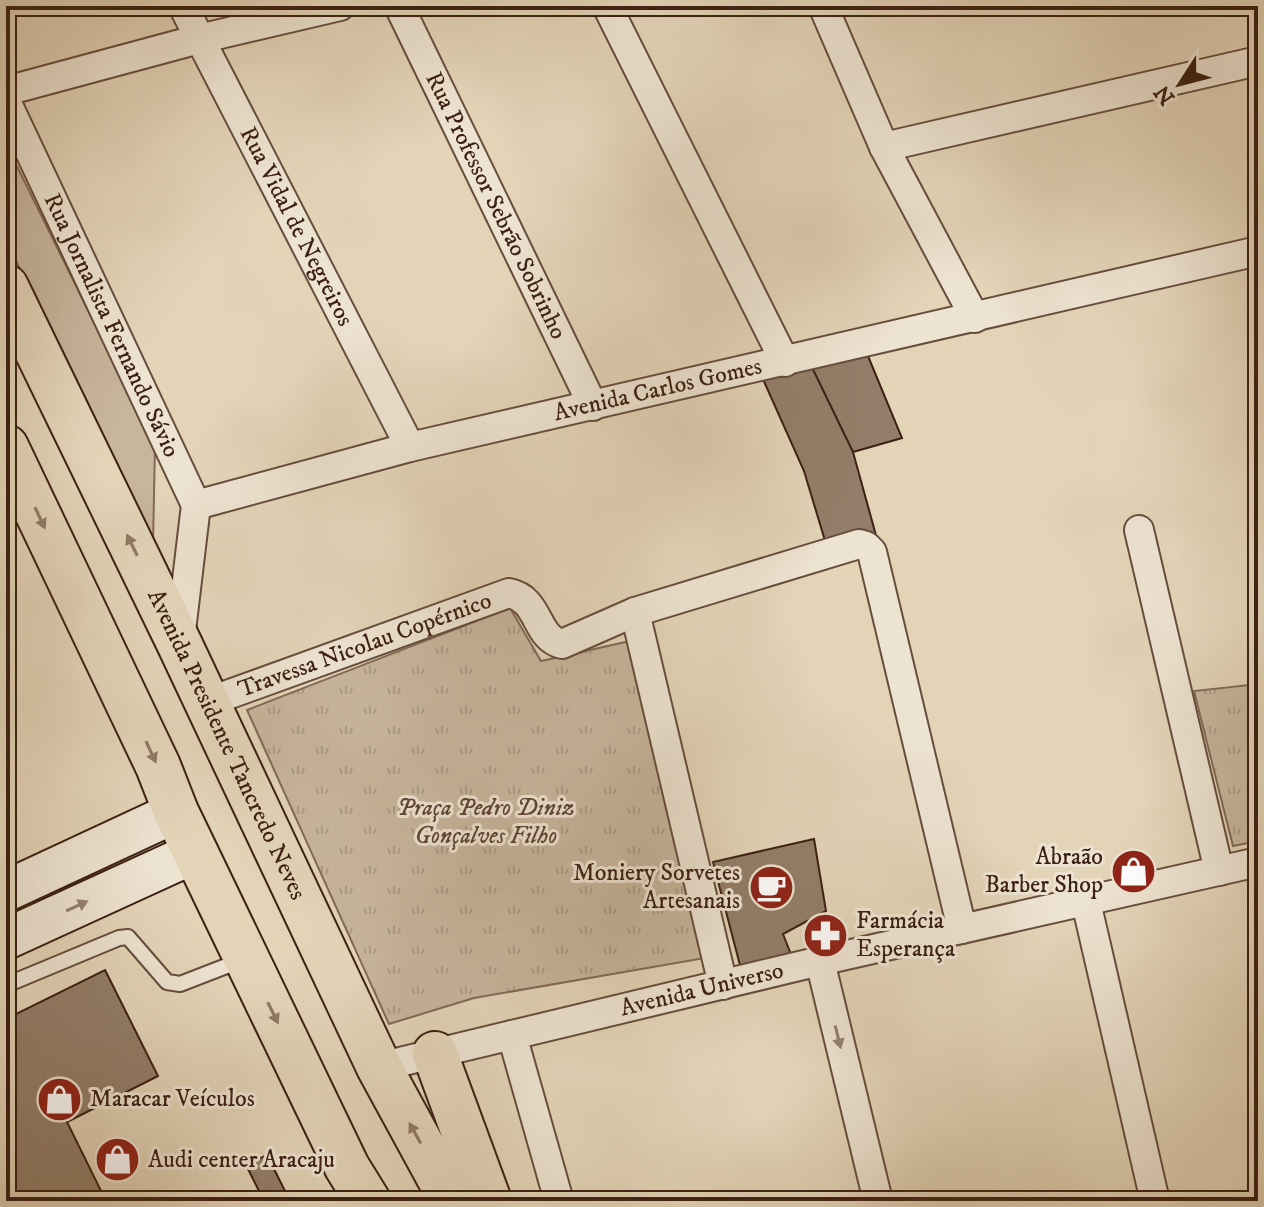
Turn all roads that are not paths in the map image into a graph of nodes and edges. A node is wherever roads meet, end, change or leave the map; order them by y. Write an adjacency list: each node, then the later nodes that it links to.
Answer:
1 (183, 6): 6 (street, Rua Vidal de Negreiros)
2 (340, 6): 6 (street)
3 (399, 6): 15 (street, Rua Professor Sebrão Sobrinho)
4 (607, 6): 14 (street)
5 (823, 6): 10 (street)
6 (199, 39): 8 (street); 17 (street, Rua Vidal de Negreiros)
7 (1258, 61): 10 (street)
8 (6, 91)
9 (6, 101): 18 (street, Rua Jornalista Fernando Sávio)
10 (884, 147): 13 (street)
11 (1258, 251): 13 (street, Avenida Carlos Gomes)
12 (6, 287): 21 (main road, Avenida Presidente Tancredo Neves, one-way to 12)
13 (975, 318): 14 (street, Avenida Carlos Gomes)
14 (785, 362): 15 (street, Avenida Carlos Gomes)
15 (593, 406): 17 (street, Avenida Carlos Gomes)
16 (6, 447): 23 (main road, one-way to 23)
17 (410, 447): 18 (street, Avenida Carlos Gomes)
18 (196, 505): 21 (street)
19 (1139, 530): 26 (street)
20 (635, 612): 22 (street, Travessa Nicolau Copérnico); 29 (street, Travessa Nicolau Copérnico); 34 (street)
21 (179, 643): 22 (main road, Avenida Presidente Tancredo Neves)
22 (205, 703): 37 (main road, Avenida Presidente Tancredo Neves)
23 (176, 812): 24 (main road); 27 (street)
24 (196, 852): 30 (street, one-way to 24); 31 (main road)
25 (1258, 862): 26 (street, Avenida Universo)
26 (1219, 871): 28 (street, Avenida Universo)
27 (6, 891)
28 (1086, 902): 29 (street, Avenida Universo); 43 (street)
29 (962, 929): 32 (street, Avenida Universo)
30 (6, 939)
31 (246, 958): 33 (lane); 38 (main road, one-way to 38)
32 (820, 961): 34 (street, Avenida Universo); 42 (street, one-way to 42)
33 (6, 985)
34 (723, 985): 35 (street, Avenida Universo)
35 (512, 1035): 36 (street, Avenida Universo); 41 (street)
36 (435, 1054): 37 (street, Avenida Universo); 40 (main road)
37 (379, 1067): 39 (main road, Avenida Presidente Tancredo Neves, one-way to 37)
38 (359, 1190)
39 (452, 1201)
40 (489, 1201)
41 (559, 1201)
42 (878, 1201)
43 (1155, 1201)

